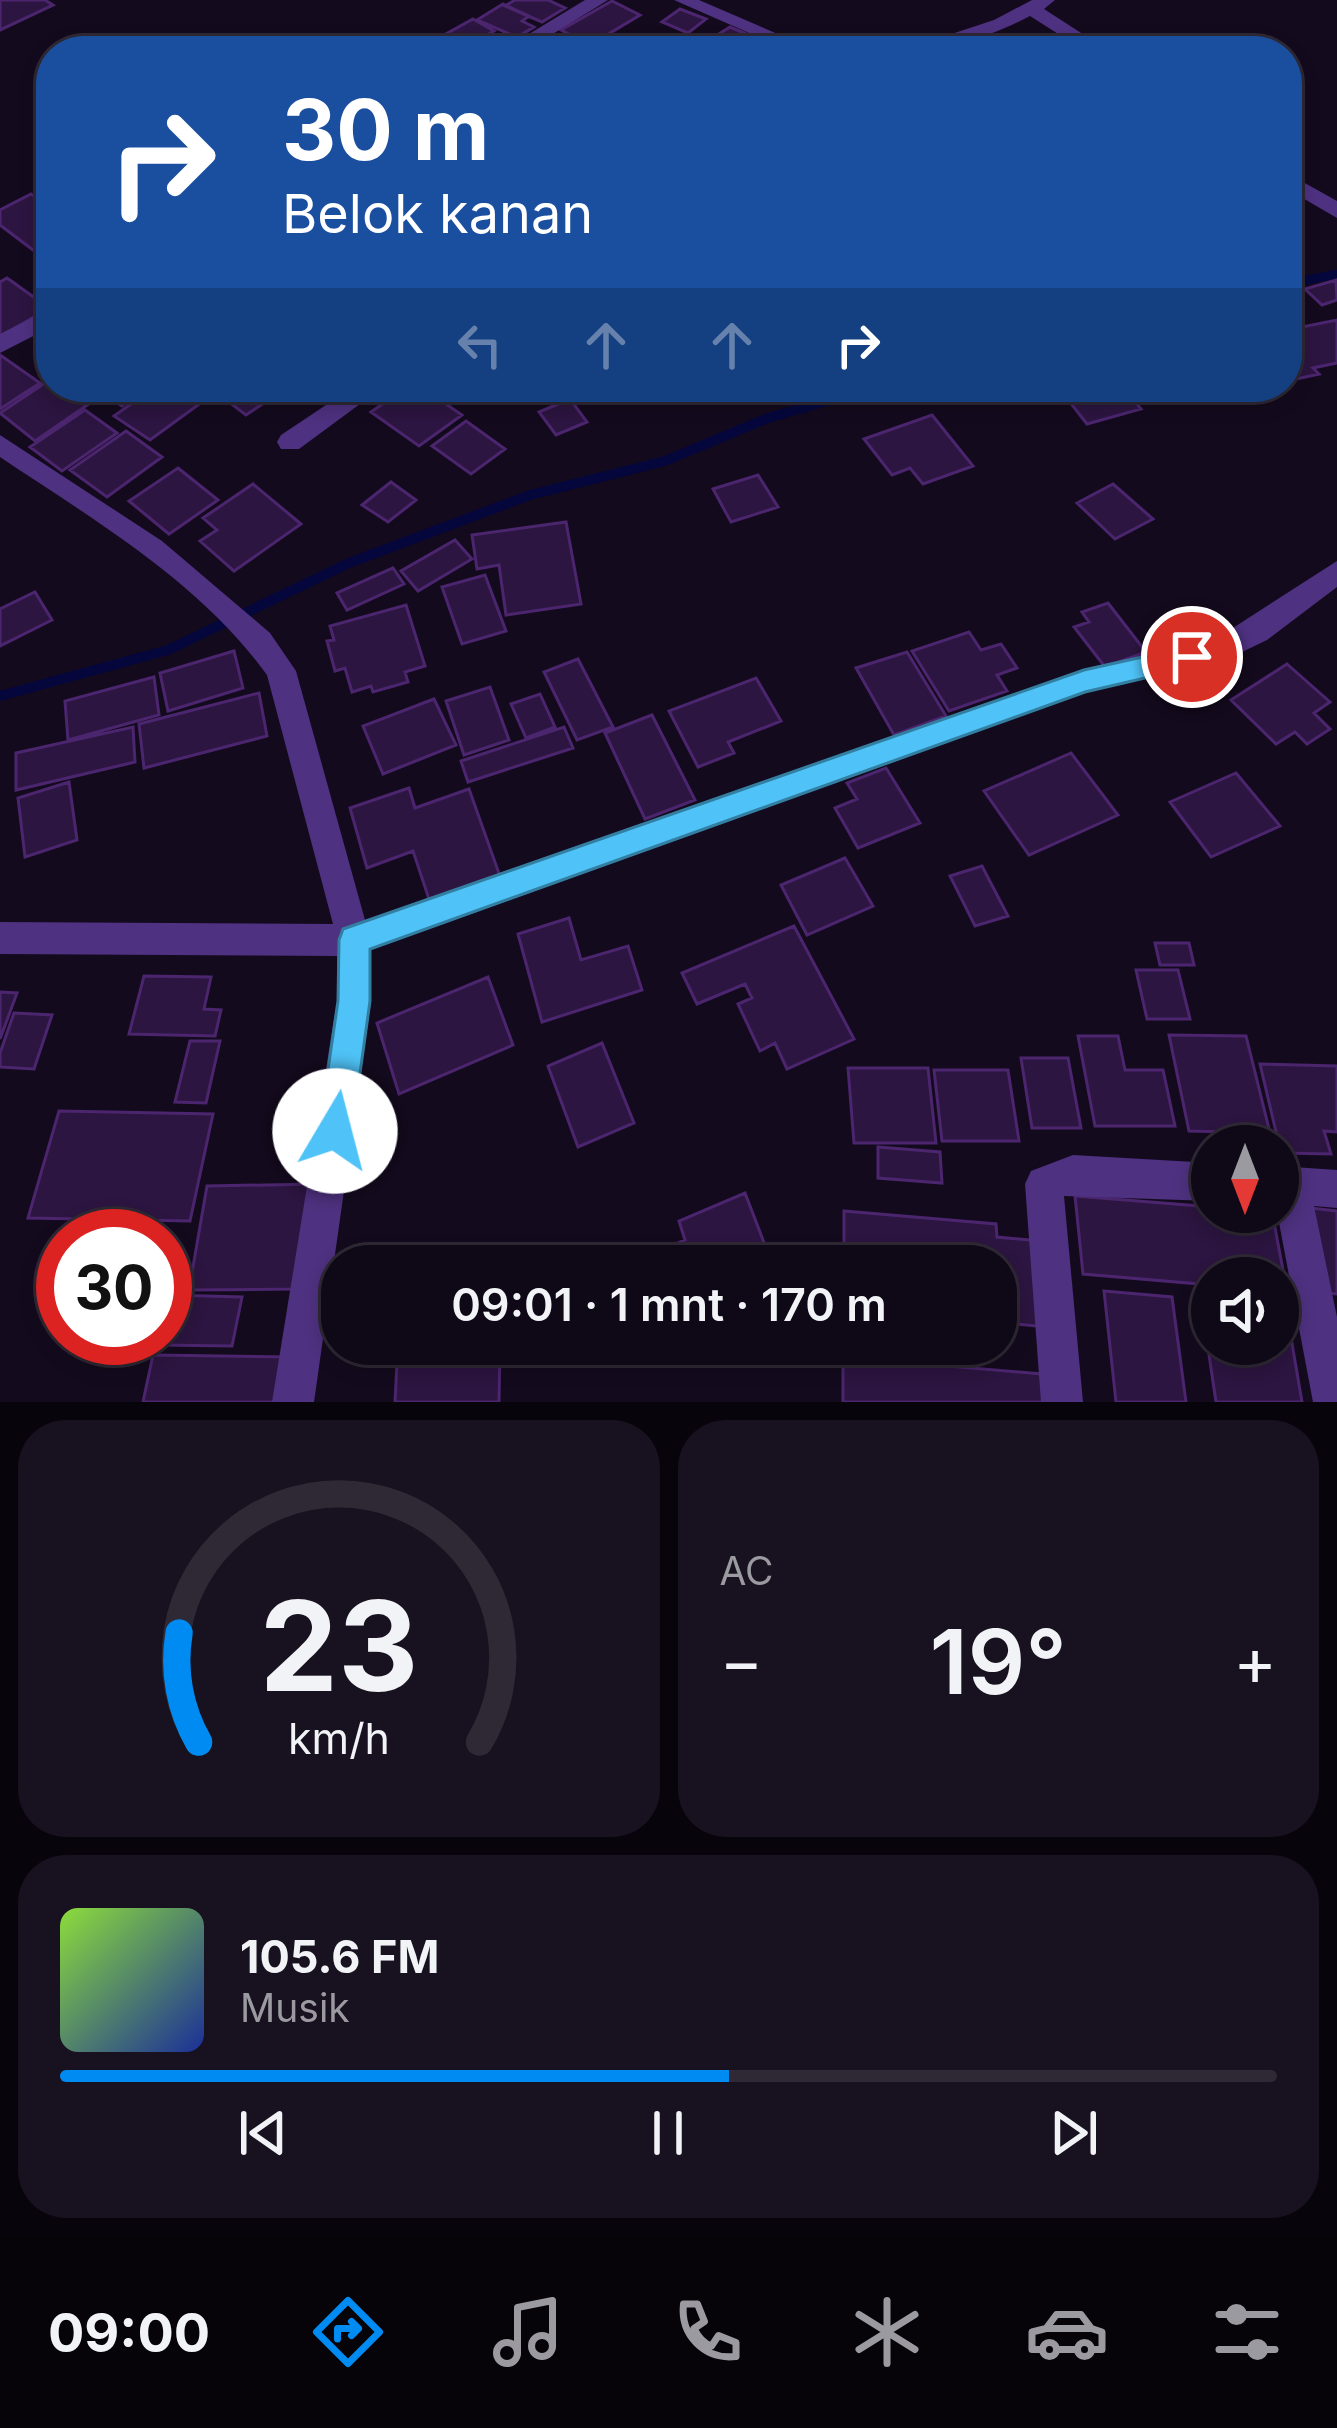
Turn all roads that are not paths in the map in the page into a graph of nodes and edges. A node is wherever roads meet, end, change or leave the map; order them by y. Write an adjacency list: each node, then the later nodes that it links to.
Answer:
1 (599, 0): 4 (street)
2 (683, 0): 5 (street)
3 (1039, 4): 6 (street); 7 (street)
4 (551, 36)
5 (771, 36)
6 (962, 36)
7 (1080, 36)
8 (1302, 189): 9 (street)
9 (1337, 211)
10 (36, 325): 11 (street)
11 (0, 345)
12 (349, 402): 13 (street)
13 (290, 442)
14 (0, 444): 17 (street)
15 (1337, 572): 17 (street)
16 (0, 938): 17 (street)
17 (354, 940): 22 (street)
18 (1191, 1181): 23 (street)
19 (1299, 1187): 20 (street)
20 (1337, 1189)
21 (1295, 1233): 24 (street)
22 (293, 1402)
23 (1062, 1402)
24 (1334, 1402)

